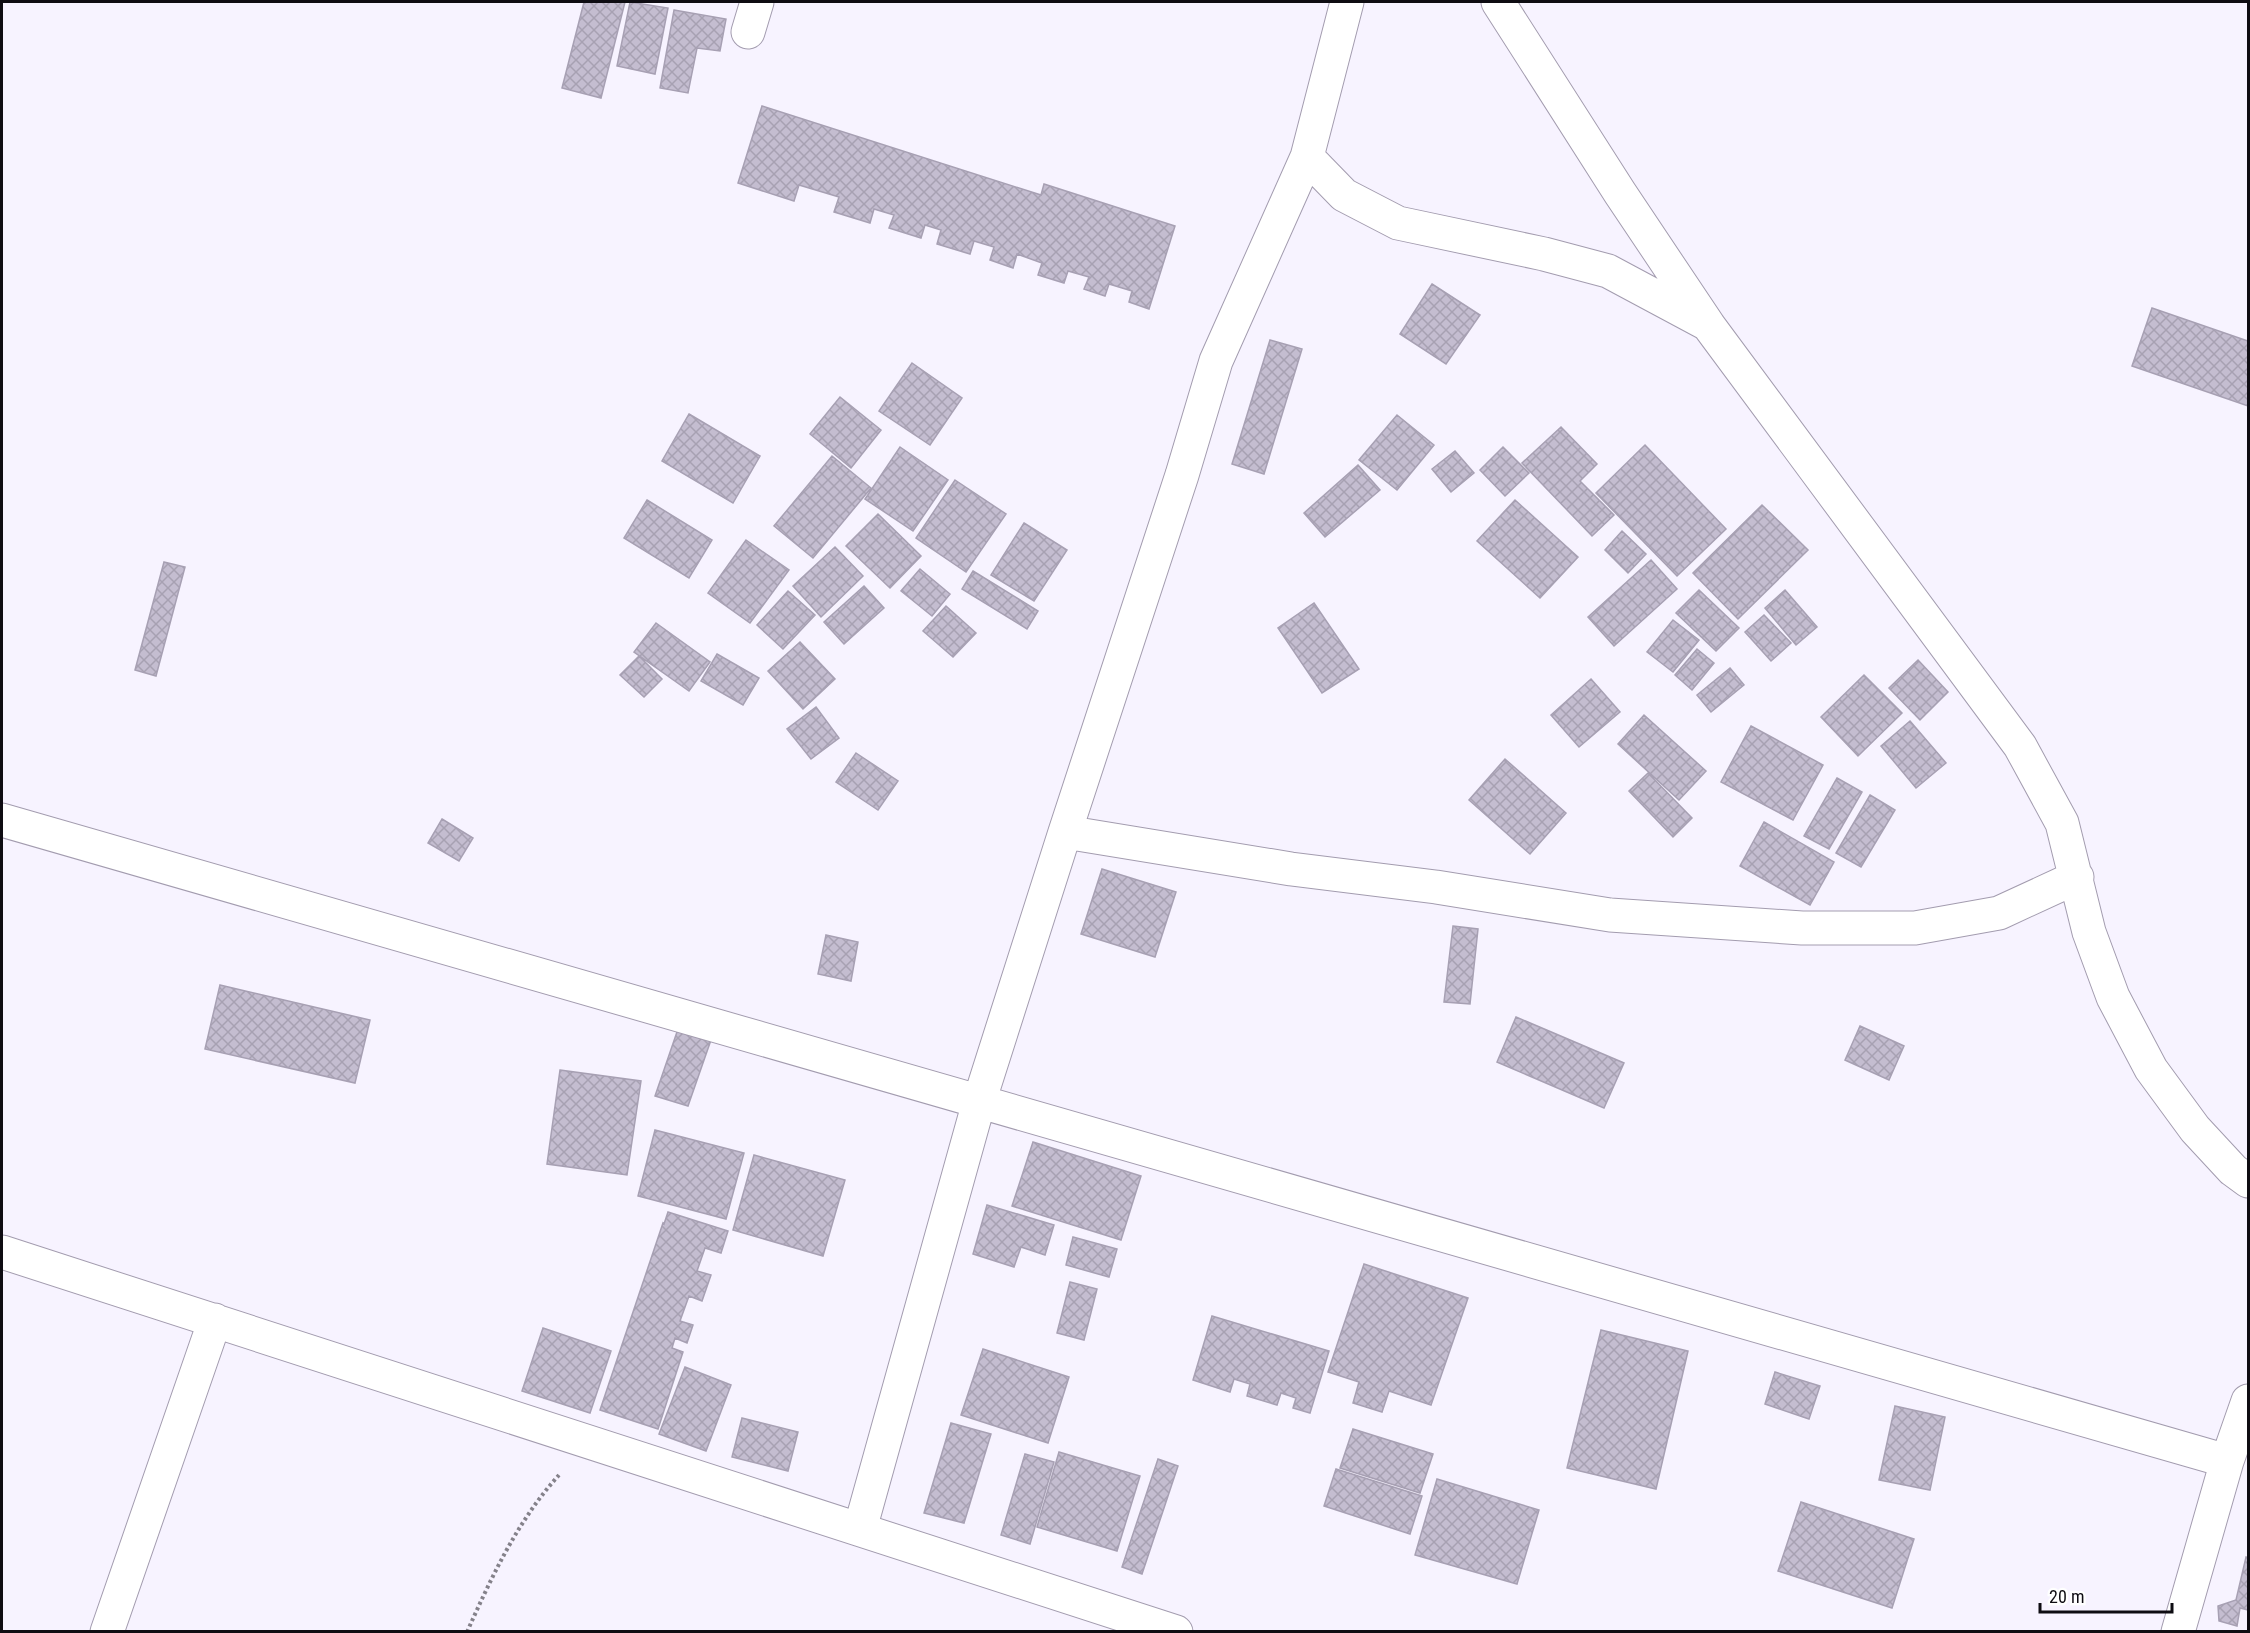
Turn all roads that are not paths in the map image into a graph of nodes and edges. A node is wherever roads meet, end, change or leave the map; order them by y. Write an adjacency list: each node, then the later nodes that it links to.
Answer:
1 (1347, 2): 3 (street)
2 (1498, 2): 4 (street)
3 (1306, 157): 4 (street); 6 (street)
4 (1709, 326): 7 (street)
5 (2, 820): 8 (street)
6 (1065, 832): 7 (street); 8 (street)
7 (2077, 877): 9 (street)
8 (979, 1102): 13 (street); 14 (street)
9 (2248, 1181)
10 (2, 1252): 11 (street)
11 (215, 1320): 14 (street); 16 (street)
12 (2248, 1401): 13 (street)
13 (2227, 1461): 17 (street)
14 (860, 1529): 15 (street)
15 (1156, 1628)
16 (107, 1632)
17 (2178, 1632)

